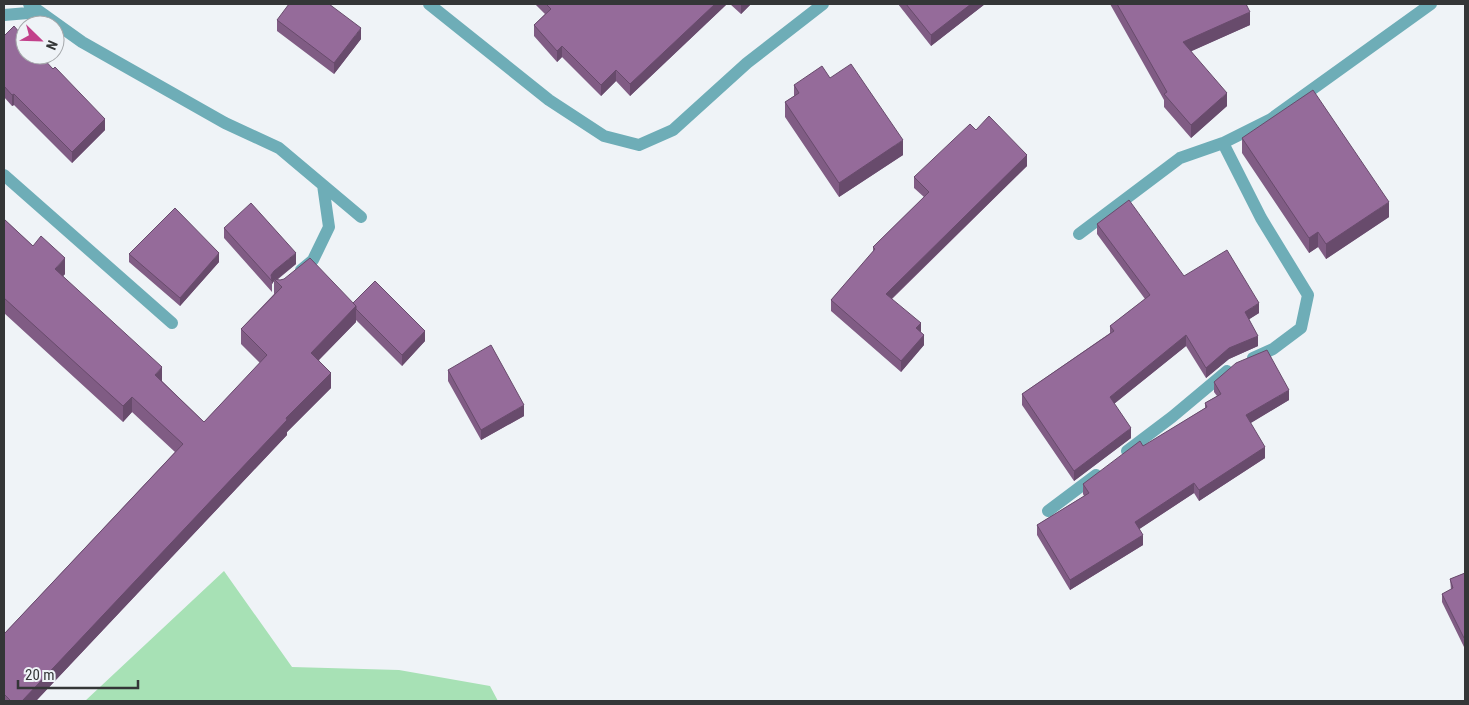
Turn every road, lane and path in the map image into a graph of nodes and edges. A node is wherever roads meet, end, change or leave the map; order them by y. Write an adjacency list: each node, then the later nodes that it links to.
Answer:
1 (29, 4): 5 (street)
2 (429, 4): 3 (street)
3 (823, 4)
4 (1431, 4): 7 (street)
5 (40, 12): 6 (street); 9 (street)
6 (4, 14)
7 (1223, 143): 11 (street); 14 (street)
8 (4, 175): 13 (street)
9 (323, 185): 10 (street); 12 (street)
10 (361, 217)
11 (1079, 234)
12 (293, 277)
13 (172, 323)
14 (1118, 458)
15 (1102, 470): 16 (street)
16 (1048, 511)

